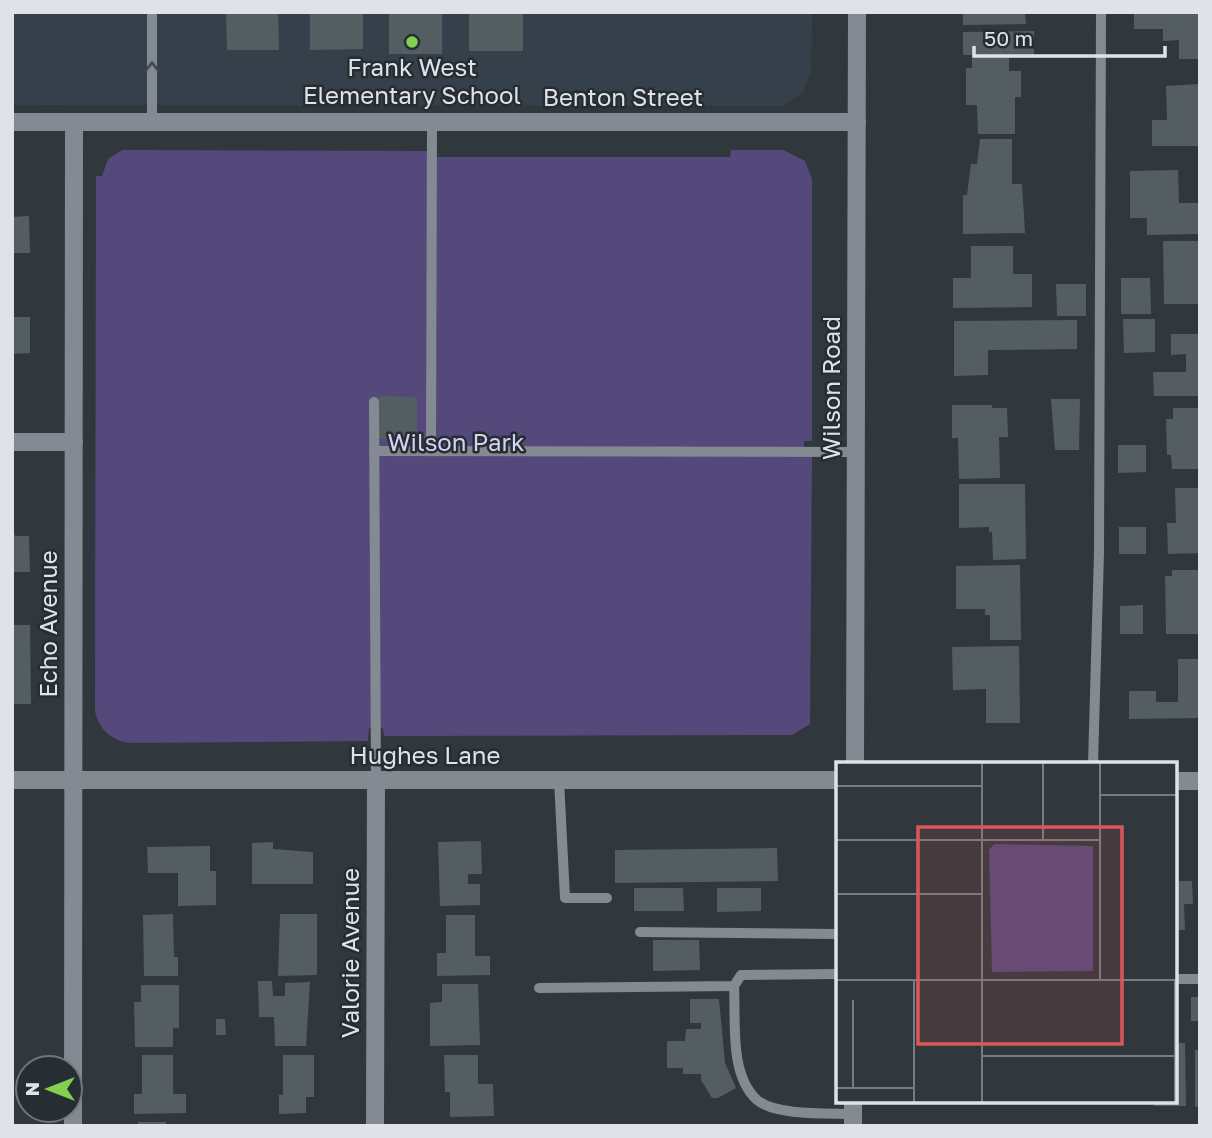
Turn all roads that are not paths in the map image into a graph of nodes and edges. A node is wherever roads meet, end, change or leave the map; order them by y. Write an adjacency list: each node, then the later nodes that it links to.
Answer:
1 (152, 12): 6 (lane, one-way to 1)
2 (857, 12): 8 (street, Wilson Road)
3 (1101, 12): 16 (lane)
4 (12, 122): 5 (street, Benton Street)
5 (74, 122): 6 (street, Benton Street); 11 (street, Echo Avenue)
6 (152, 122): 7 (street, Benton Street)
7 (432, 122): 8 (street, Benton Street); 13 (lane)
8 (857, 122): 14 (street, Wilson Road)
9 (374, 402): 12 (lane)
10 (12, 442): 11 (street)
11 (74, 442): 18 (street, Echo Avenue)
12 (374, 451): 13 (lane); 19 (lane)
13 (431, 451): 14 (lane)
14 (856, 452): 15 (street, Wilson Road)
15 (855, 762)
16 (1093, 762)
17 (12, 780): 18 (street, Hughes Lane)
18 (74, 780): 19 (street, Hughes Lane); 33 (street, Echo Avenue)
19 (376, 780): 20 (street, Hughes Lane); 34 (street, Valorie Avenue)
20 (559, 780): 21 (street, Hughes Lane); 24 (lane)
21 (836, 780)
22 (1177, 781): 23 (street)
23 (1200, 781)
24 (607, 898)
25 (640, 932): 26 (lane)
26 (836, 934)
27 (836, 974): 30 (lane)
28 (1177, 979): 29 (lane)
29 (1200, 979)
30 (734, 986): 31 (lane); 32 (lane)
31 (539, 988)
32 (853, 1114)
33 (73, 1126)
34 (375, 1126)

